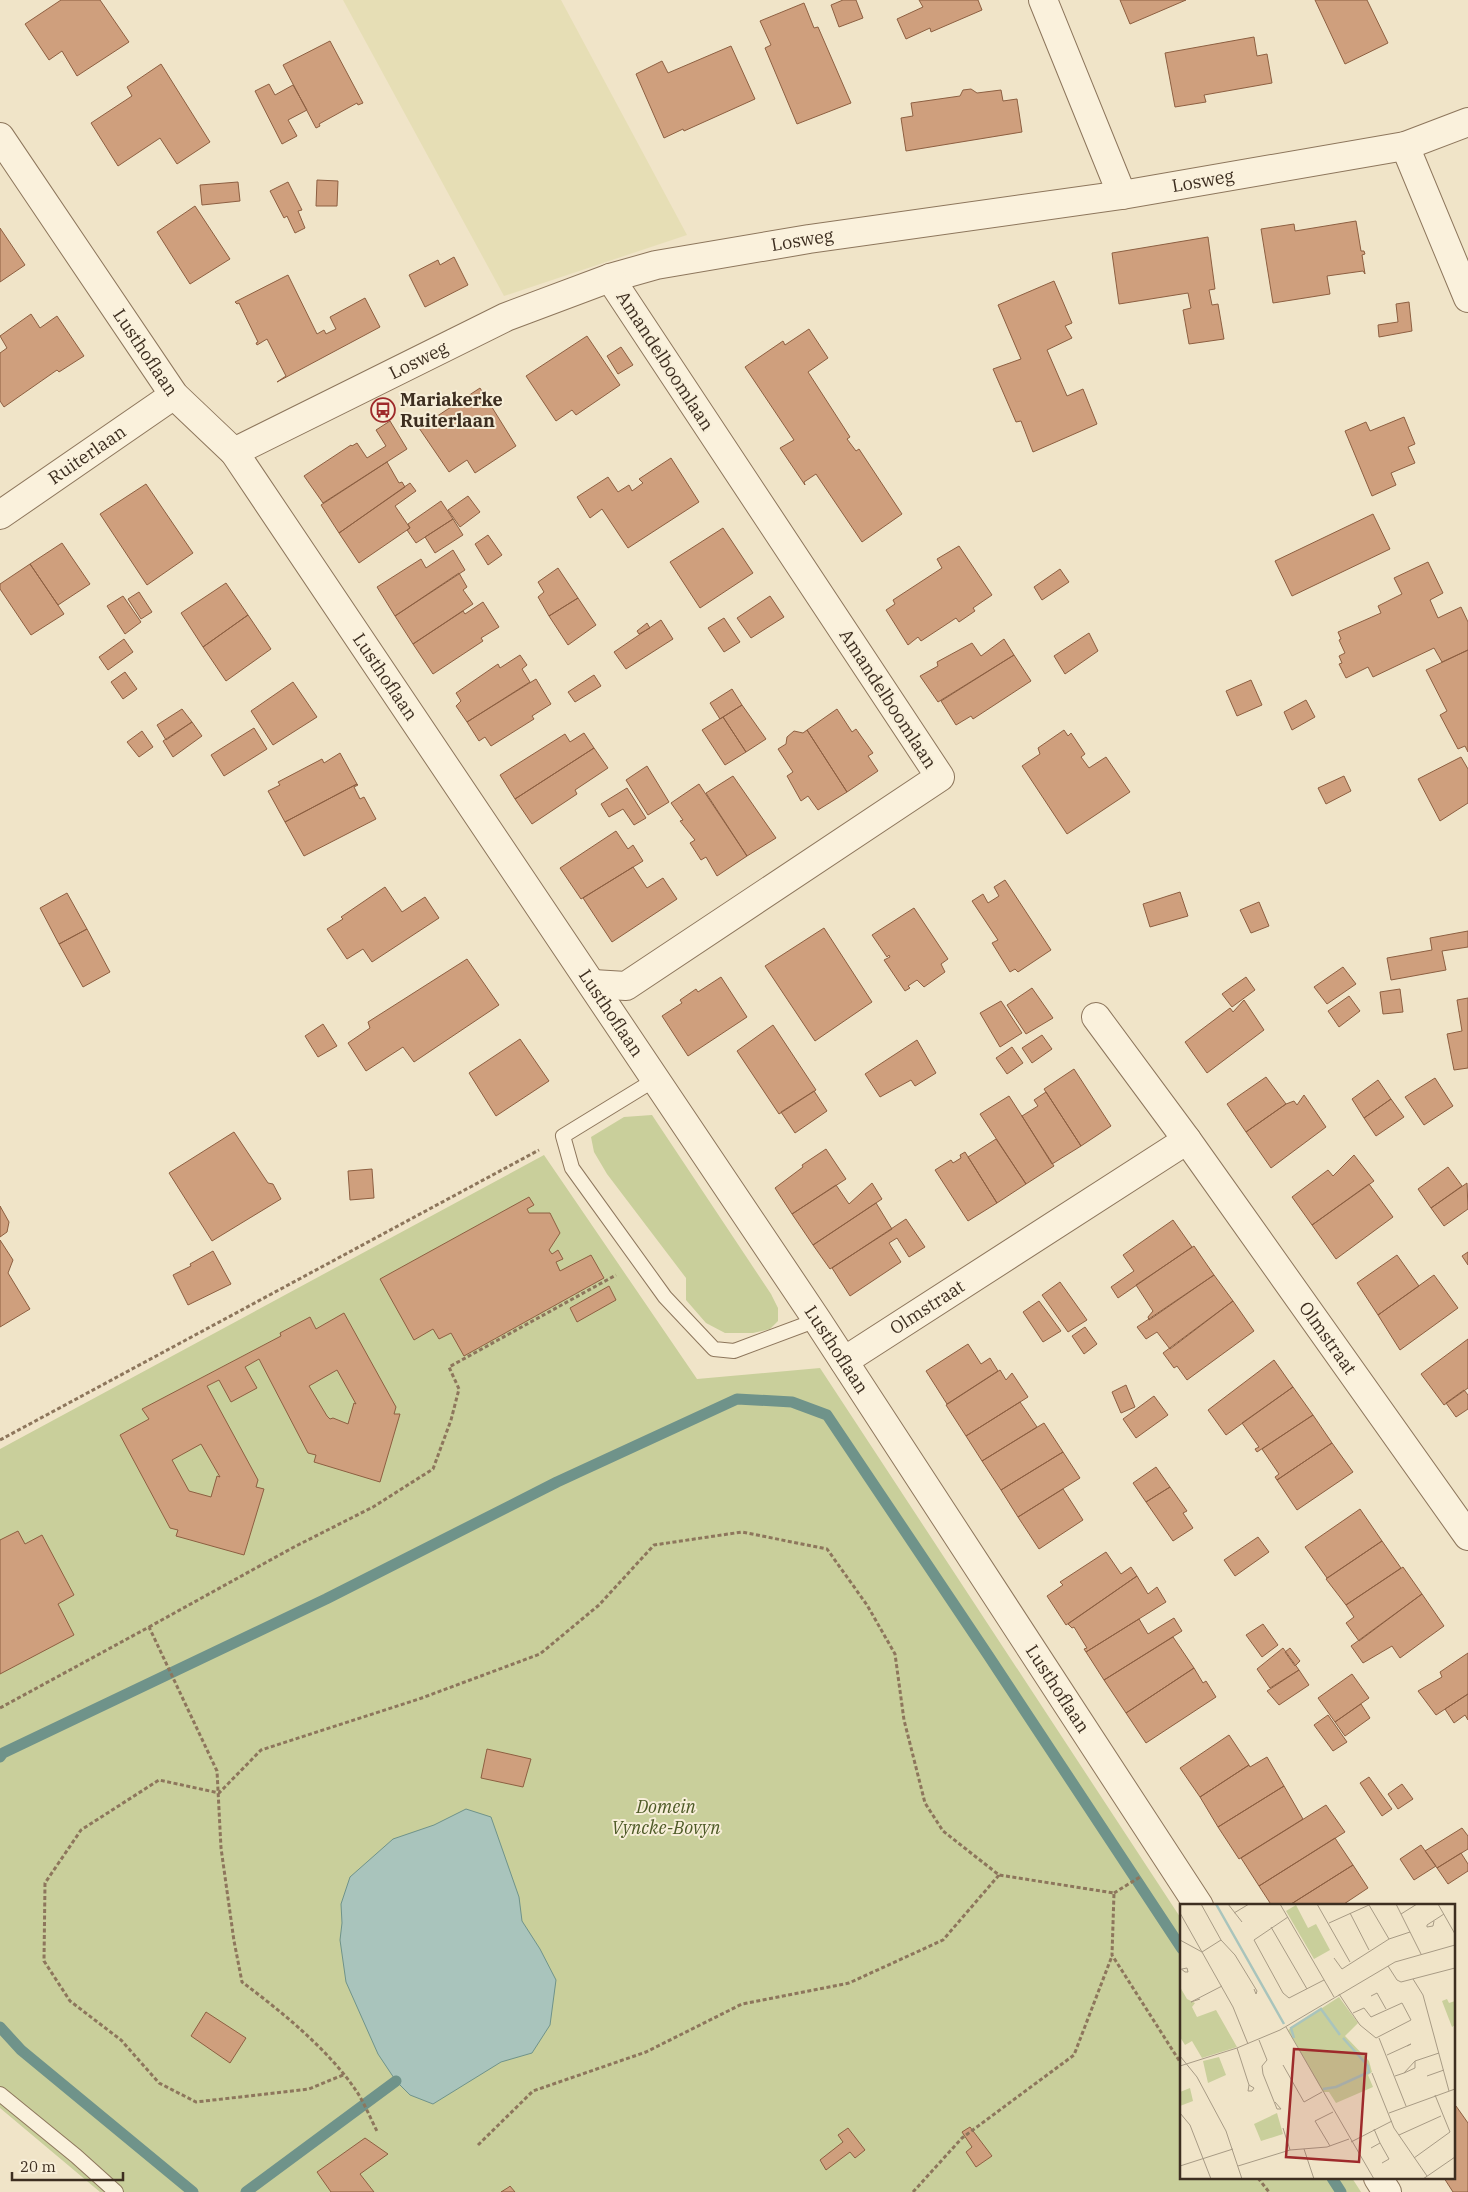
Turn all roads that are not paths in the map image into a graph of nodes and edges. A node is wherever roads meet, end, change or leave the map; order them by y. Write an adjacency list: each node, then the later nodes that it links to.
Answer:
1 (1043, 0): 5 (street)
2 (1468, 122): 4 (street, Losweg)
3 (0, 138): 8 (street, Lusthoflaan)
4 (1405, 146): 5 (street, Losweg); 7 (street)
5 (1122, 194): 6 (street, Losweg)
6 (610, 278): 9 (street, Losweg); 11 (street, Amandelboomlaan)
7 (1468, 298)
8 (174, 395): 9 (street, Lusthoflaan); 10 (street, Ruiterlaan)
9 (234, 452): 11 (street, Lusthoflaan)
10 (0, 514)
11 (593, 984): 13 (street, Lusthoflaan)
12 (1096, 1017): 14 (street, Olmstraat)
13 (656, 1079): 15 (street, Lusthoflaan); 15 (lane)
14 (1187, 1140): 16 (street, Olmstraat); 17 (street, Olmstraat)
15 (817, 1320): 16 (street, Lusthoflaan)
16 (844, 1362): 18 (street, Lusthoflaan)
17 (1468, 1536)
18 (1197, 1904)
19 (0, 2094): 21 (lane)
20 (1379, 2180): 22 (street)
21 (116, 2192)
22 (1387, 2192)

